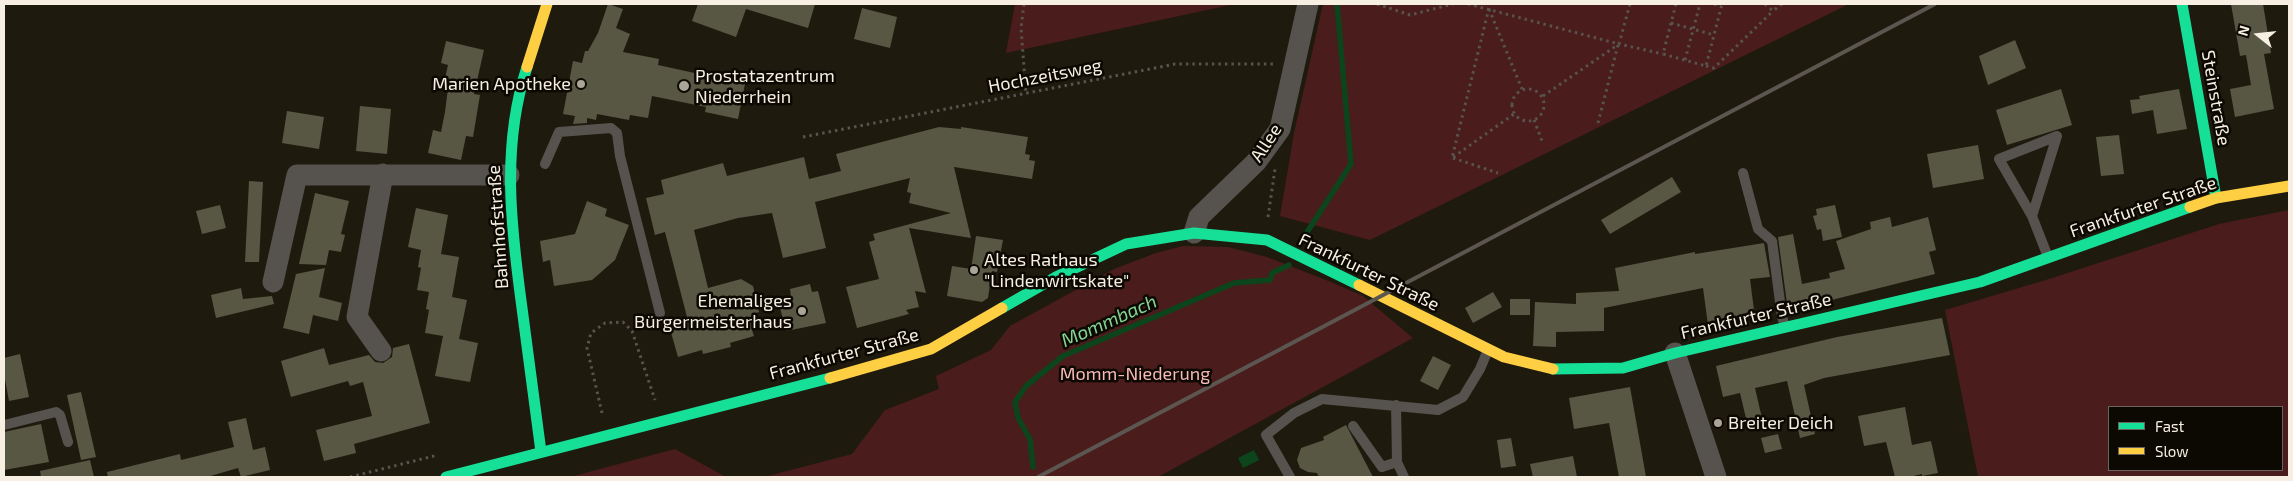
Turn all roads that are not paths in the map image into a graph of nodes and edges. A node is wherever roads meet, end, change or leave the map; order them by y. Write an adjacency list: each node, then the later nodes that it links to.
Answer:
1 (547, 4): 7 (main road, Bahnhofstraße)
2 (1308, 4): 11 (street, Allee)
3 (2182, 4): 9 (main road, Steinstraße)
4 (545, 164): 14 (lane)
5 (1743, 173): 15 (lane)
6 (383, 174): 7 (street); 13 (street); 17 (street)
7 (509, 175): 23 (main road, Bahnhofstraße)
8 (2289, 186): 9 (main road, Frankfurter Straße)
9 (2216, 198): 12 (main road, Frankfurter Straße)
10 (2032, 216): 10 (lane); 12 (lane)
11 (1194, 233): 16 (main road, Frankfurter Straße); 23 (main road, Frankfurter Straße)
12 (2048, 258): 15 (main road, Frankfurter Straße)
13 (273, 282)
14 (660, 314)
15 (1785, 327): 18 (main road, Frankfurter Straße)
16 (1488, 350): 18 (main road, Frankfurter Straße); 19 (lane)
17 (381, 351)
18 (1675, 353): 28 (street)
19 (1396, 405): 24 (lane); 26 (lane)
20 (4, 425): 22 (lane)
21 (1353, 426): 24 (lane)
22 (68, 442)
23 (541, 452): 25 (main road, Frankfurter Straße)
24 (1397, 462): 27 (lane)
25 (446, 477)
26 (1290, 477)
27 (1404, 477)
28 (1716, 477)

